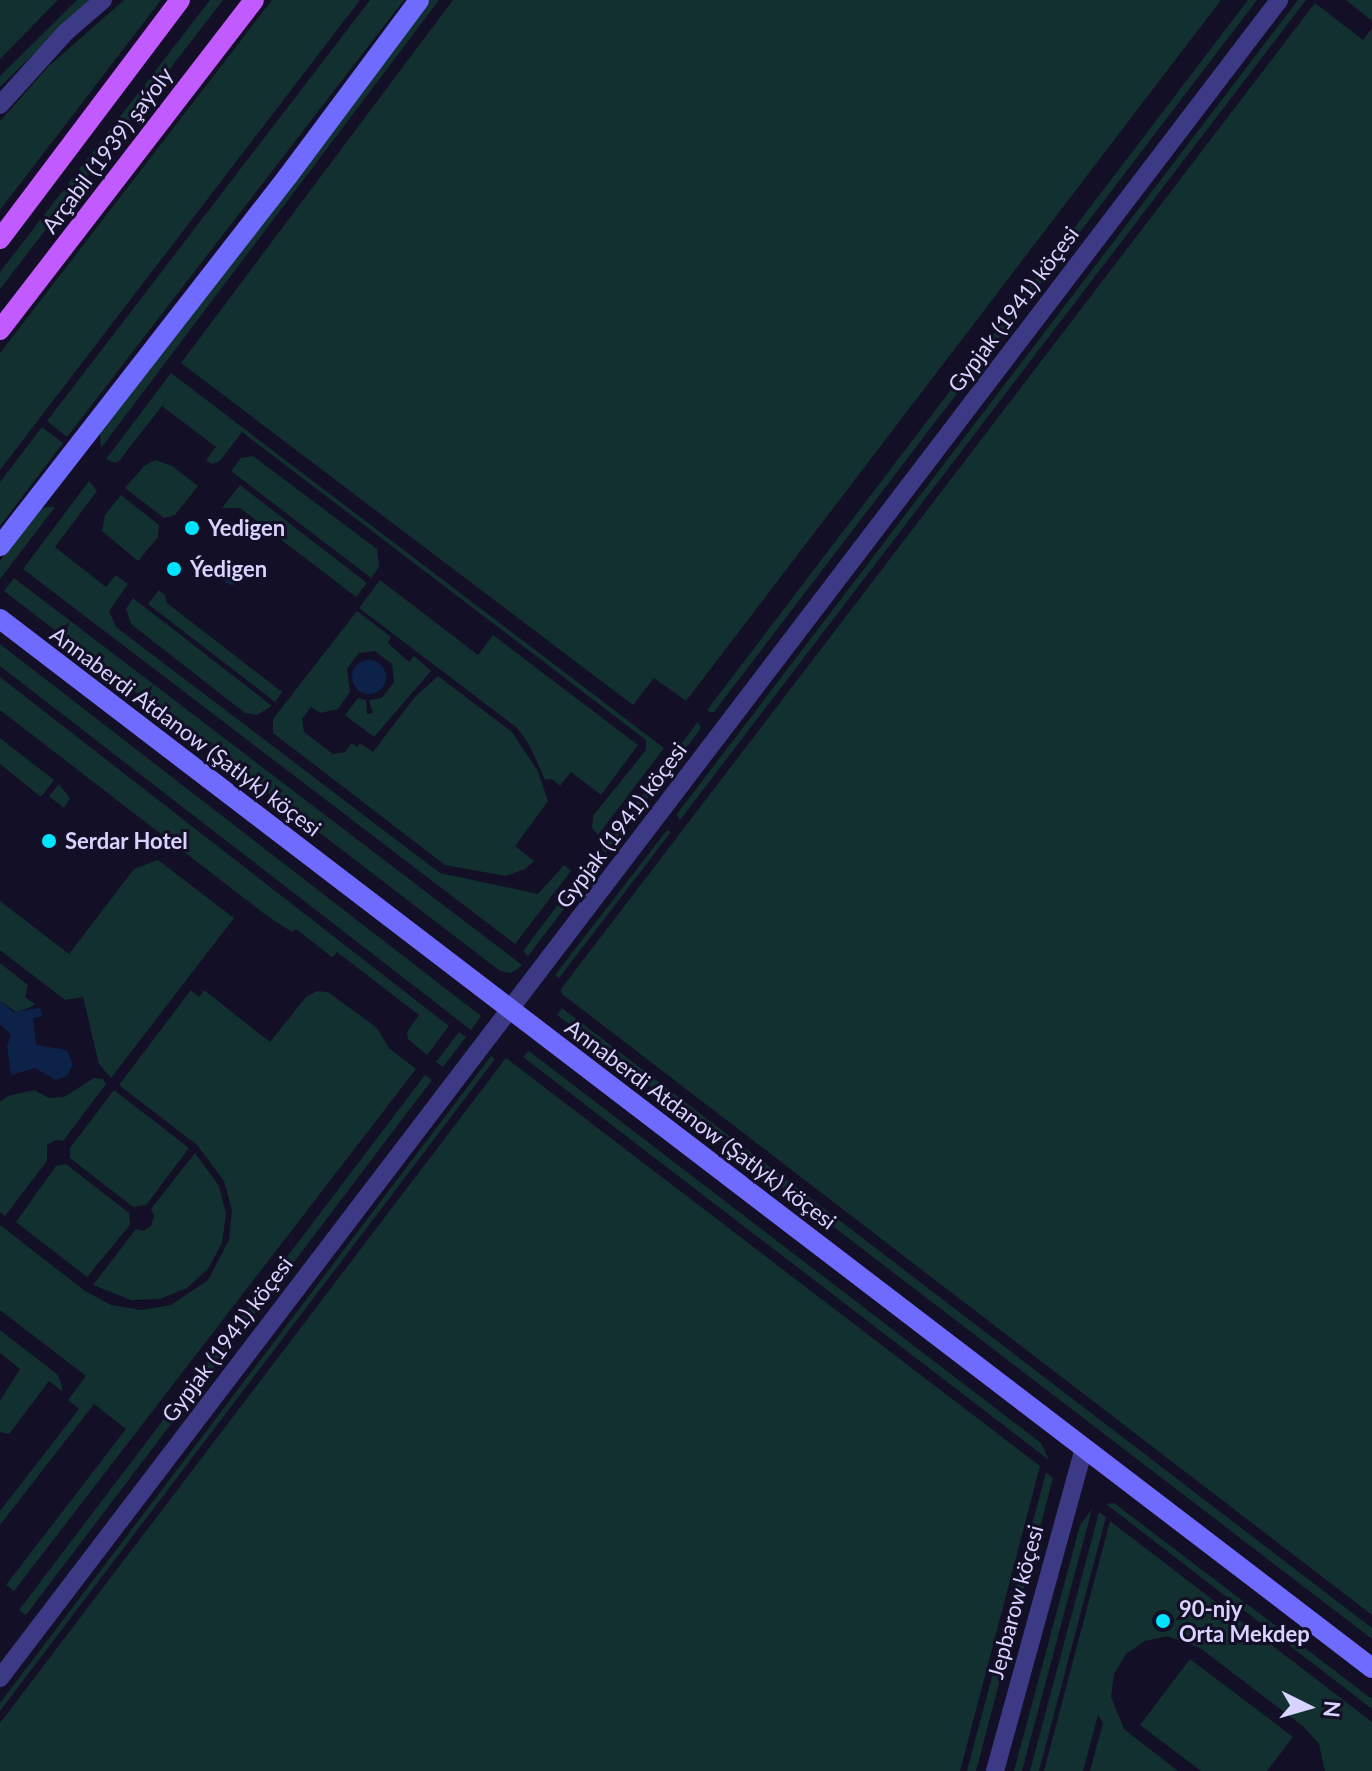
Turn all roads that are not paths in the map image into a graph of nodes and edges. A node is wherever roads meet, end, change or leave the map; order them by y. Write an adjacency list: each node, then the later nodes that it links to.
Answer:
1 (103, 0): 6 (street)
2 (180, 0): 7 (main road, Arçabil (1939) şaýoly)
3 (254, 0): 8 (main road, Arçabil (1939) şaýoly)
4 (419, 0): 9 (street)
5 (1279, 0): 11 (street, Gypjak (1941) köçesi)
6 (0, 105)
7 (0, 239)
8 (0, 330)
9 (0, 546)
10 (0, 619): 11 (street, Annaberdi Atdanow (Şatlyk) köçesi)
11 (511, 1009): 12 (street, Annaberdi Atdanow (Şatlyk) köçesi); 14 (street, Gypjak (1941) köçesi)
12 (1084, 1447): 13 (street, Annaberdi Atdanow (Şatlyk) köçesi); 15 (street, Jepbarow köçesi)
13 (1372, 1668)
14 (0, 1678)
15 (995, 1771)

